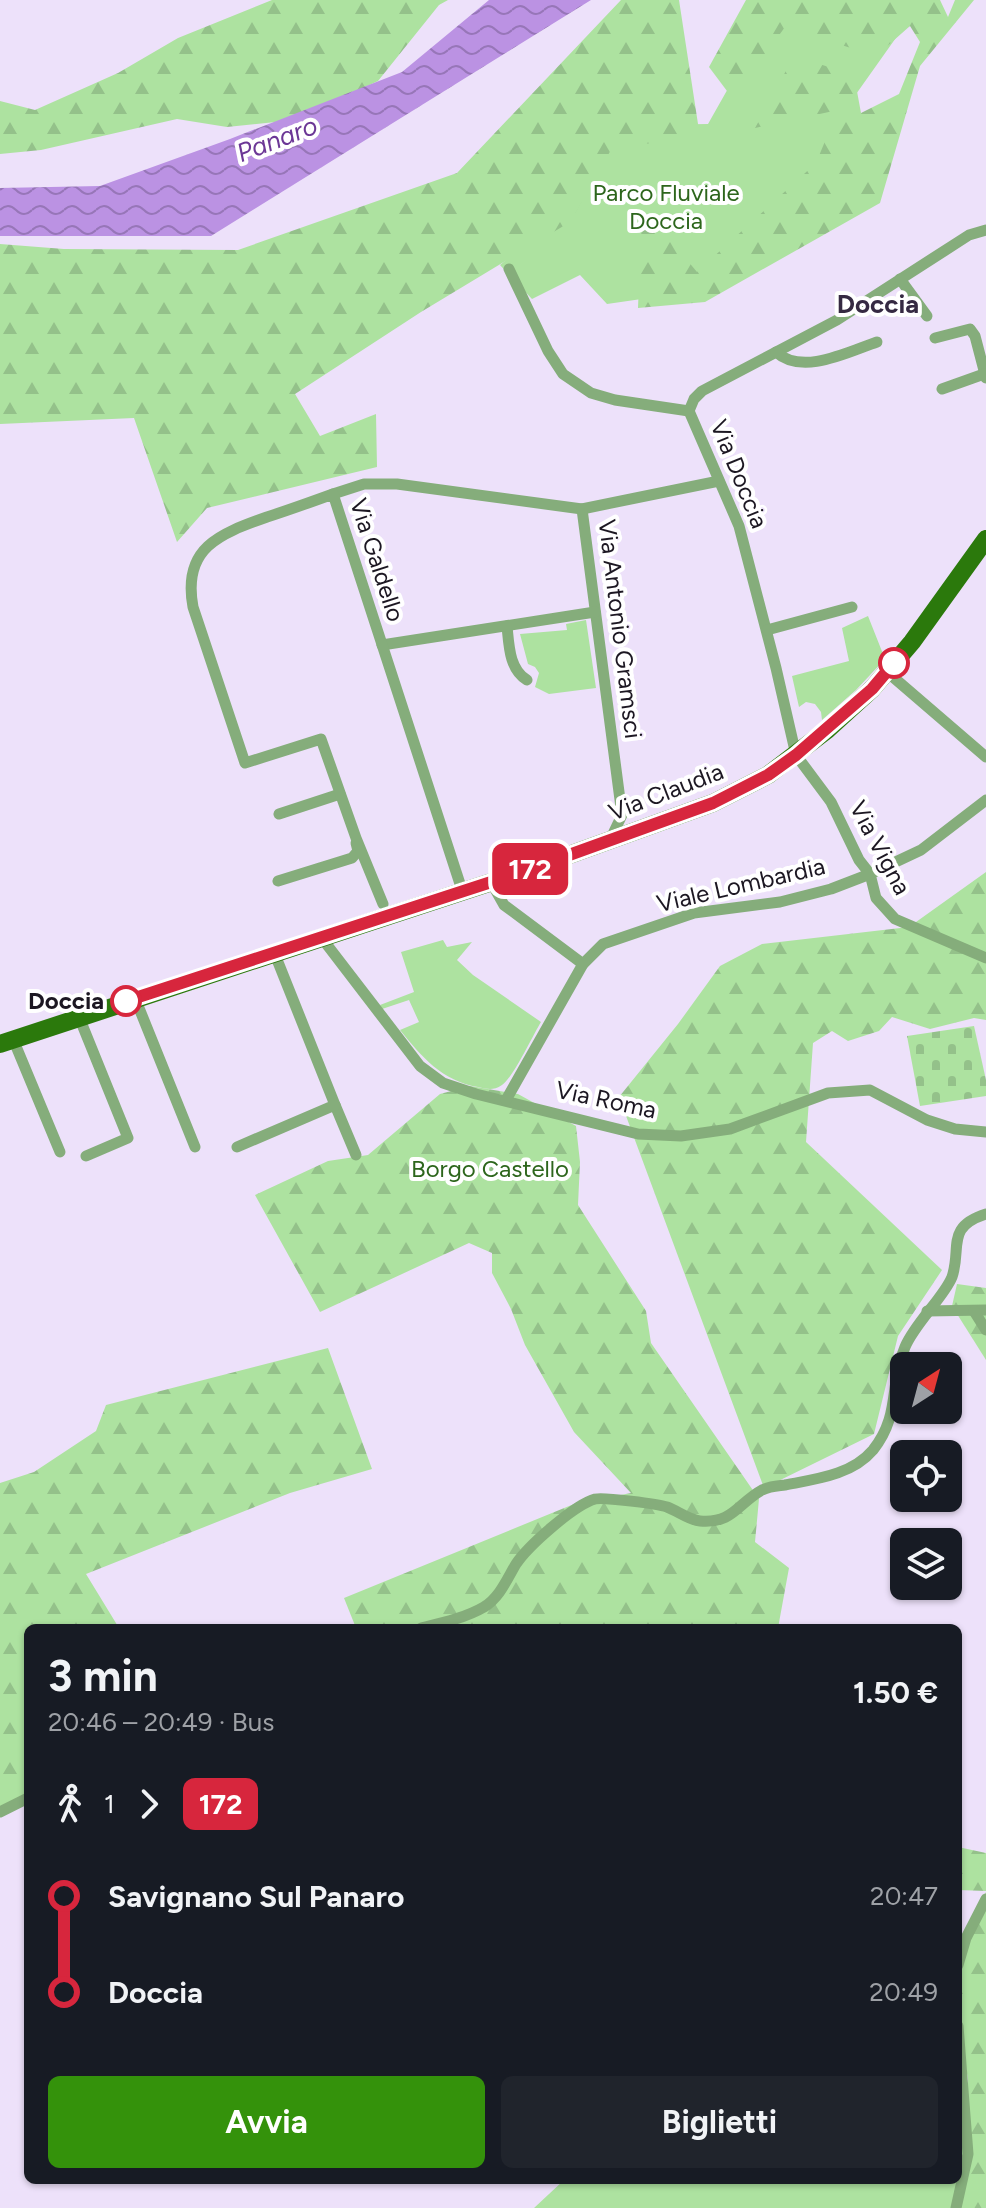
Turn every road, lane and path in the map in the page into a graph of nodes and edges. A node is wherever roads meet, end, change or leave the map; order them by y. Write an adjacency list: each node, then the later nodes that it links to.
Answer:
1 (986, 230): 3 (street, Via Doccia)
2 (509, 269): 10 (street)
3 (900, 279): 4 (street); 7 (street, Via Doccia)
4 (927, 316)
5 (935, 338): 8 (street)
6 (877, 342): 7 (street)
7 (776, 352): 10 (street, Via Doccia)
8 (985, 376): 9 (street)
9 (942, 389)
10 (689, 411): 11 (street, Via Doccia)
11 (719, 481): 13 (street); 18 (street, Via Doccia)
12 (333, 494): 13 (street, Via Antonio Gramsci); 19 (street, Via Galdello); 24 (street, Via Galdello)
13 (582, 509): 16 (street, Via Antonio Gramsci)
14 (986, 539): 22 (main road, Via Claudia)
15 (852, 607): 18 (street)
16 (595, 612): 17 (street); 27 (street, Via Antonio Gramsci)
17 (507, 626): 19 (street); 21 (street)
18 (767, 630): 22 (street, Via Doccia)
19 (382, 645): 34 (street, Via Galdello)
20 (893, 677): 23 (street)
21 (527, 680)
22 (796, 755): 28 (main road, Via Claudia); 31 (street, Via Vigna)
23 (986, 757)
24 (340, 794): 26 (street); 29 (street, Via Galdello)
25 (986, 800): 31 (street, Viale Lombardia)
26 (279, 814)
27 (622, 815): 28 (street); 30 (street)
28 (638, 830): 30 (main road, Via Claudia)
29 (356, 838): 32 (street); 35 (street, Via Galdello)
30 (609, 840): 33 (main road, Via Claudia)
31 (870, 874): 38 (street, Via Vigna); 39 (street, Viale Lombardia)
32 (278, 881)
33 (491, 882): 34 (main road, Via Claudia); 39 (street)
34 (462, 890): 36 (main road, Via Claudia)
35 (383, 904)
36 (321, 937): 37 (main road, Via Claudia); 43 (street, Via Roma)
37 (274, 952): 40 (main road, Via Claudia); 44 (street)
38 (986, 958)
39 (583, 964): 43 (street)
40 (135, 998): 41 (main road, Via Claudia); 46 (street)
41 (79, 1017): 42 (main road, Via Claudia); 50 (street)
42 (6, 1041): 48 (street)
43 (506, 1100): 45 (street, Via Roma)
44 (335, 1105): 47 (street); 49 (street)
45 (986, 1132)
46 (195, 1147)
47 (237, 1147)
48 (60, 1152)
49 (356, 1155)
50 (86, 1156)
51 (986, 1214): 53 (street)
52 (980, 1310): 53 (street); 54 (street)
53 (927, 1311): 55 (street)
54 (986, 1330)
55 (436, 1624)
56 (24, 1800): 57 (street)
57 (0, 1812)
58 (986, 1899): 59 (street)
59 (962, 1952)
60 (962, 2077): 61 (street)
61 (962, 2181)
62 (961, 2184): 63 (street)
63 (956, 2208)

